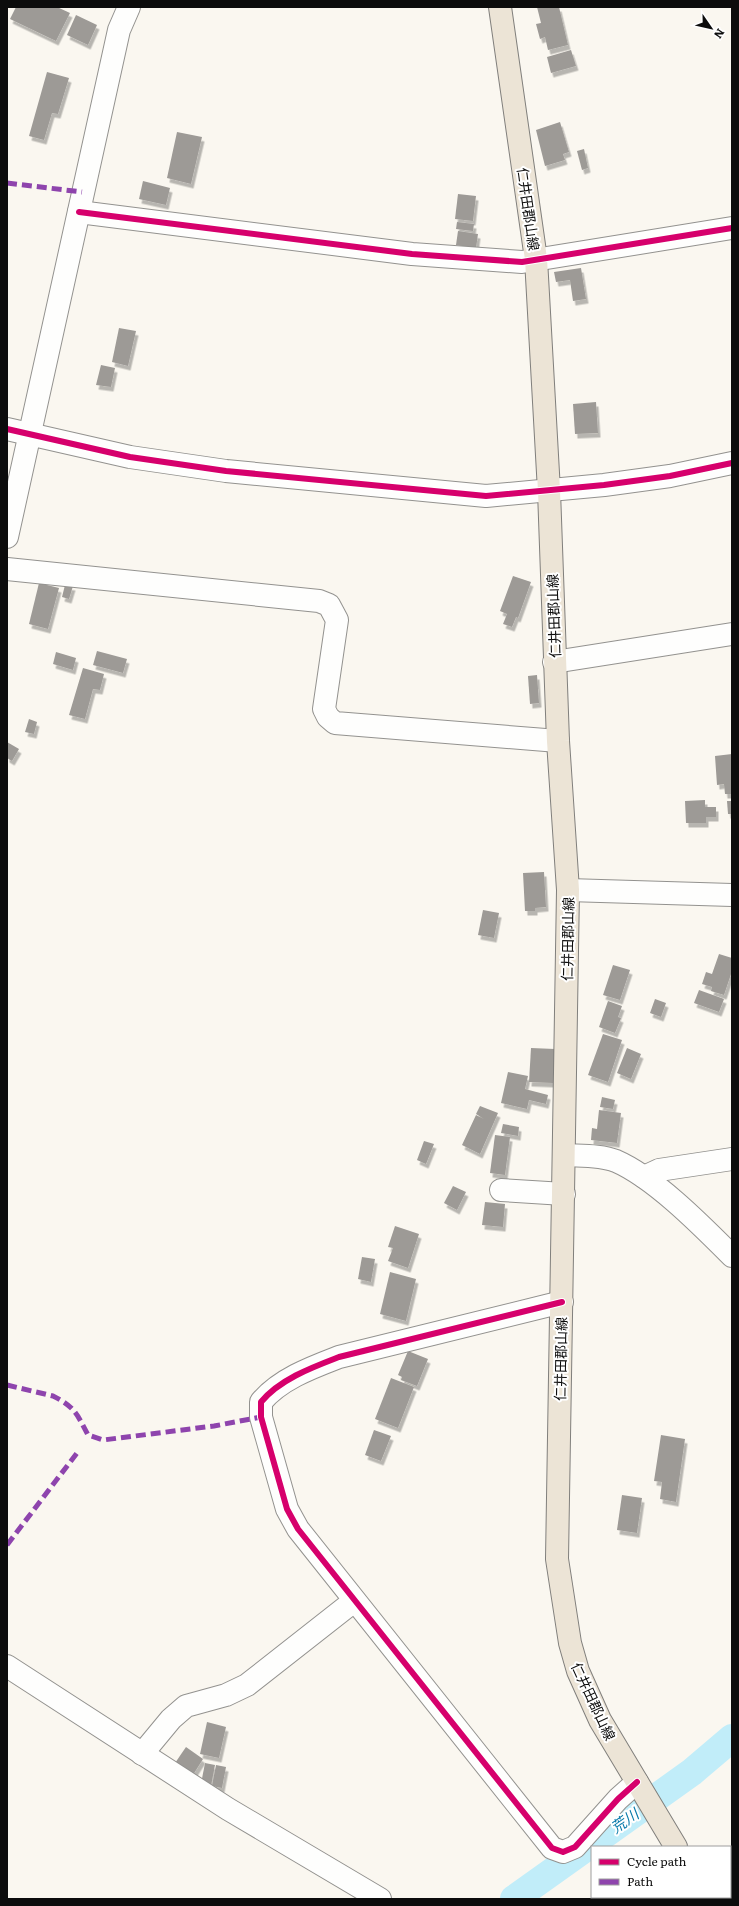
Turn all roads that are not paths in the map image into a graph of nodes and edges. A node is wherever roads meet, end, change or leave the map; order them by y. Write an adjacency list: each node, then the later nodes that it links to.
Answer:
1 (129, 7): 3 (street)
2 (500, 7): 5 (main road, 仁井田郡山線)
3 (78, 212): 5 (street); 7 (street)
4 (732, 228): 5 (street)
5 (536, 259): 9 (main road, 仁井田郡山線)
6 (7, 429): 7 (street)
7 (30, 436): 9 (street); 10 (street)
8 (732, 463): 9 (street)
9 (549, 491): 13 (main road, 仁井田郡山線)
10 (7, 537)
11 (7, 569): 14 (street)
12 (732, 634): 13 (street)
13 (554, 662): 14 (main road, 仁井田郡山線)
14 (558, 741): 15 (main road, 仁井田郡山線)
15 (568, 890): 16 (street); 17 (main road, 仁井田郡山線)
16 (732, 895)
17 (565, 1155): 19 (street); 21 (main road, 仁井田郡山線)
18 (732, 1159): 19 (street)
19 (644, 1177): 22 (street)
20 (500, 1190): 21 (street)
21 (564, 1194): 23 (main road, 仁井田郡山線)
22 (732, 1256)
23 (562, 1302): 24 (street); 27 (main road, 仁井田郡山線)
24 (354, 1601): 26 (street); 27 (street)
25 (7, 1666): 26 (street)
26 (142, 1754): 29 (street)
27 (637, 1782): 28 (main road, 仁井田郡山線)
28 (675, 1846)
29 (380, 1899)

